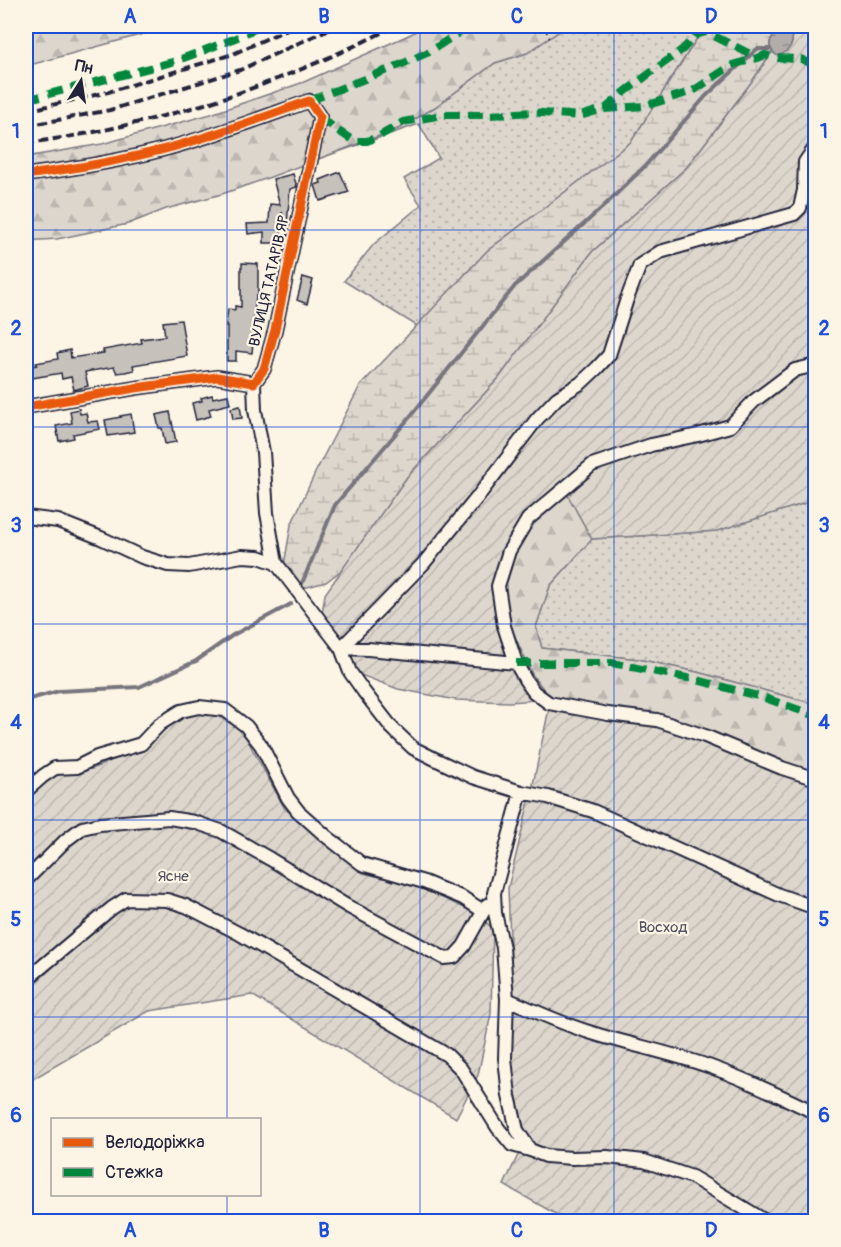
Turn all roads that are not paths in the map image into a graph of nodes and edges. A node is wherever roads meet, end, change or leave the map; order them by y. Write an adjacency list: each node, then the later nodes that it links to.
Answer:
1 (816, 146): 8 (street)
2 (26, 175): 4 (street, ВУЛИЦЯ ТАТАРІВ ЯР)
3 (816, 365): 9 (street)
4 (254, 383): 5 (street); 7 (street)
5 (26, 407)
6 (26, 516): 7 (street)
7 (276, 563): 8 (street)
8 (341, 648): 9 (street); 12 (street)
9 (516, 663): 10 (street)
10 (816, 779)
11 (26, 791): 16 (street)
12 (521, 792): 14 (street); 15 (street)
13 (26, 880): 16 (street)
14 (494, 893): 16 (street); 18 (street)
15 (816, 908)
16 (483, 910)
17 (26, 980): 20 (street)
18 (507, 999): 19 (street); 20 (street)
19 (816, 1113)
20 (530, 1150): 21 (street)
21 (766, 1221)

